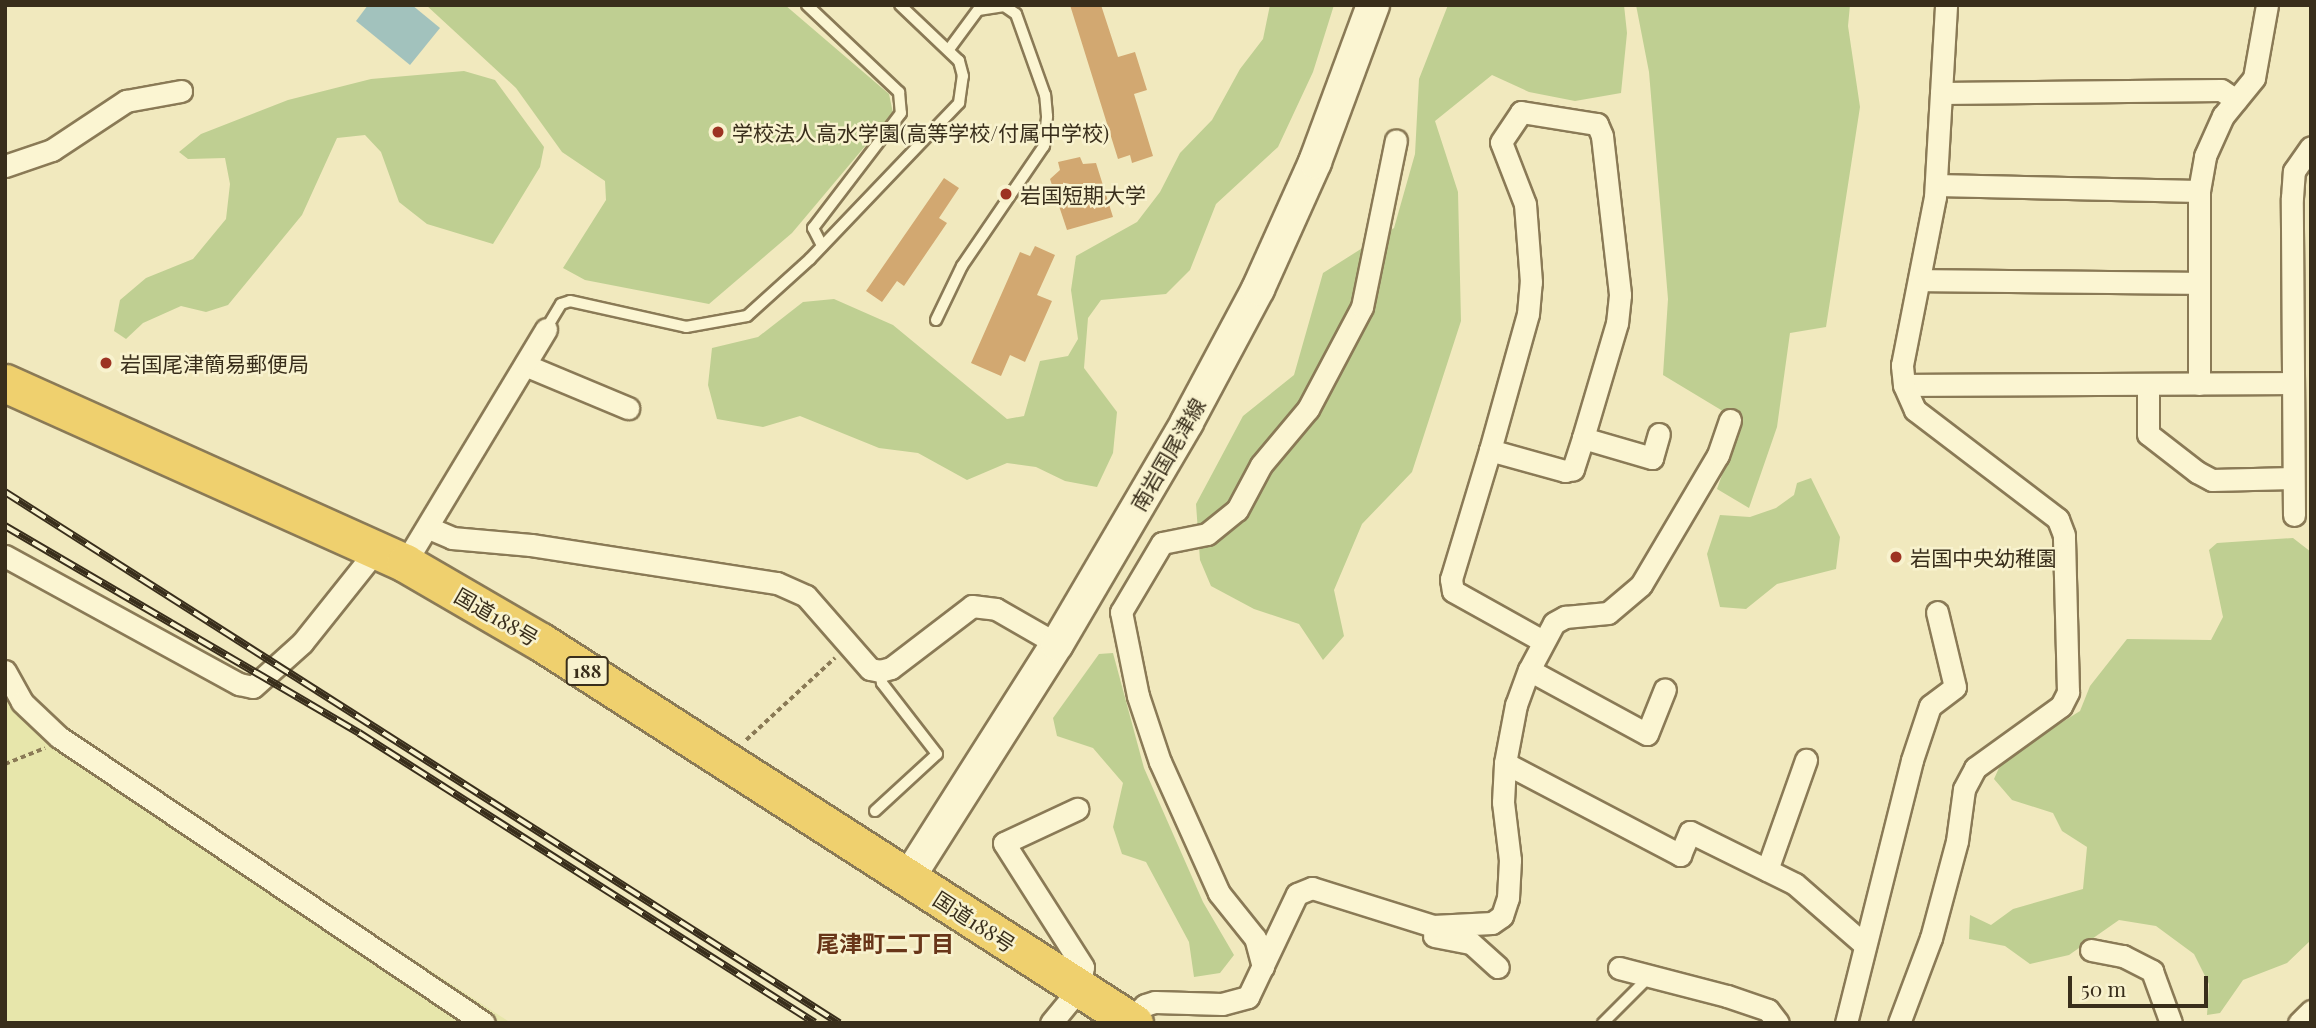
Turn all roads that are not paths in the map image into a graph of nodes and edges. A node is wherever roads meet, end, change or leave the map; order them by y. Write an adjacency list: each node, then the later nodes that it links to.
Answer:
1 (807, 5): 15 (lane)
2 (900, 5): 6 (lane)
3 (1373, 5): 38 (main road, 南岩国尾津線)
4 (1946, 5): 8 (street)
5 (2267, 5): 9 (street)
6 (950, 48): 15 (lane); 18 (lane)
7 (181, 91): 12 (street)
8 (1941, 93): 9 (street); 13 (street)
9 (2236, 100): 14 (street)
10 (1396, 140): 52 (street)
11 (2311, 147): 22 (street)
12 (5, 166)
13 (1936, 185): 14 (street); 16 (street)
14 (2199, 191): 17 (street)
15 (822, 246): 19 (lane)
16 (1919, 280): 17 (street); 25 (street)
17 (2199, 283): 24 (street)
18 (936, 320)
19 (546, 329): 20 (street)
20 (525, 365): 26 (street); 33 (street)
21 (5, 383): 35 (highway, 国道188号 / 188)
22 (2292, 383): 24 (street); 31 (street)
23 (2148, 384): 24 (street); 25 (street); 31 (street)
24 (2199, 384)
25 (1904, 385): 64 (street)
26 (628, 408)
27 (1730, 420): 37 (street)
28 (1660, 434): 29 (street)
29 (1583, 438): 30 (street); 30 (street)
30 (1490, 450): 37 (street)
31 (2293, 478): 32 (street)
32 (2294, 515)
33 (429, 528): 35 (street); 41 (street)
34 (5, 556): 35 (street)
35 (391, 556): 48 (highway, 国道188号 / 188)
36 (1937, 612): 50 (street)
37 (1543, 641): 39 (street)
38 (1057, 644): 41 (street); 48 (main road, 南岩国尾津線)
39 (1530, 670): 42 (street); 44 (street)
40 (5, 671): 59 (street)
41 (880, 671): 46 (lane)
42 (1665, 689)
43 (1806, 760): 47 (street)
44 (1505, 763): 47 (street); 49 (street)
45 (1077, 809): 56 (street)
46 (875, 811)
47 (1767, 870): 50 (street)
48 (909, 877): 56 (highway, 国道188号 / 188)
49 (1414, 922): 52 (street); 53 (street)
50 (1865, 945): 63 (street)
51 (2091, 950): 65 (street)
52 (1263, 967): 58 (street)
53 (1498, 967)
54 (1619, 968): 55 (street)
55 (1650, 976): 61 (lane); 62 (street)
56 (1079, 989): 58 (highway, 国道188号 / 188); 60 (street)
57 (2311, 1011): 66 (street)
58 (1132, 1021)
59 (484, 1023)
60 (1052, 1023)
61 (1603, 1023)
62 (1778, 1023)
63 (1846, 1023)
64 (1899, 1023)
65 (2171, 1023)
66 (2299, 1023)

